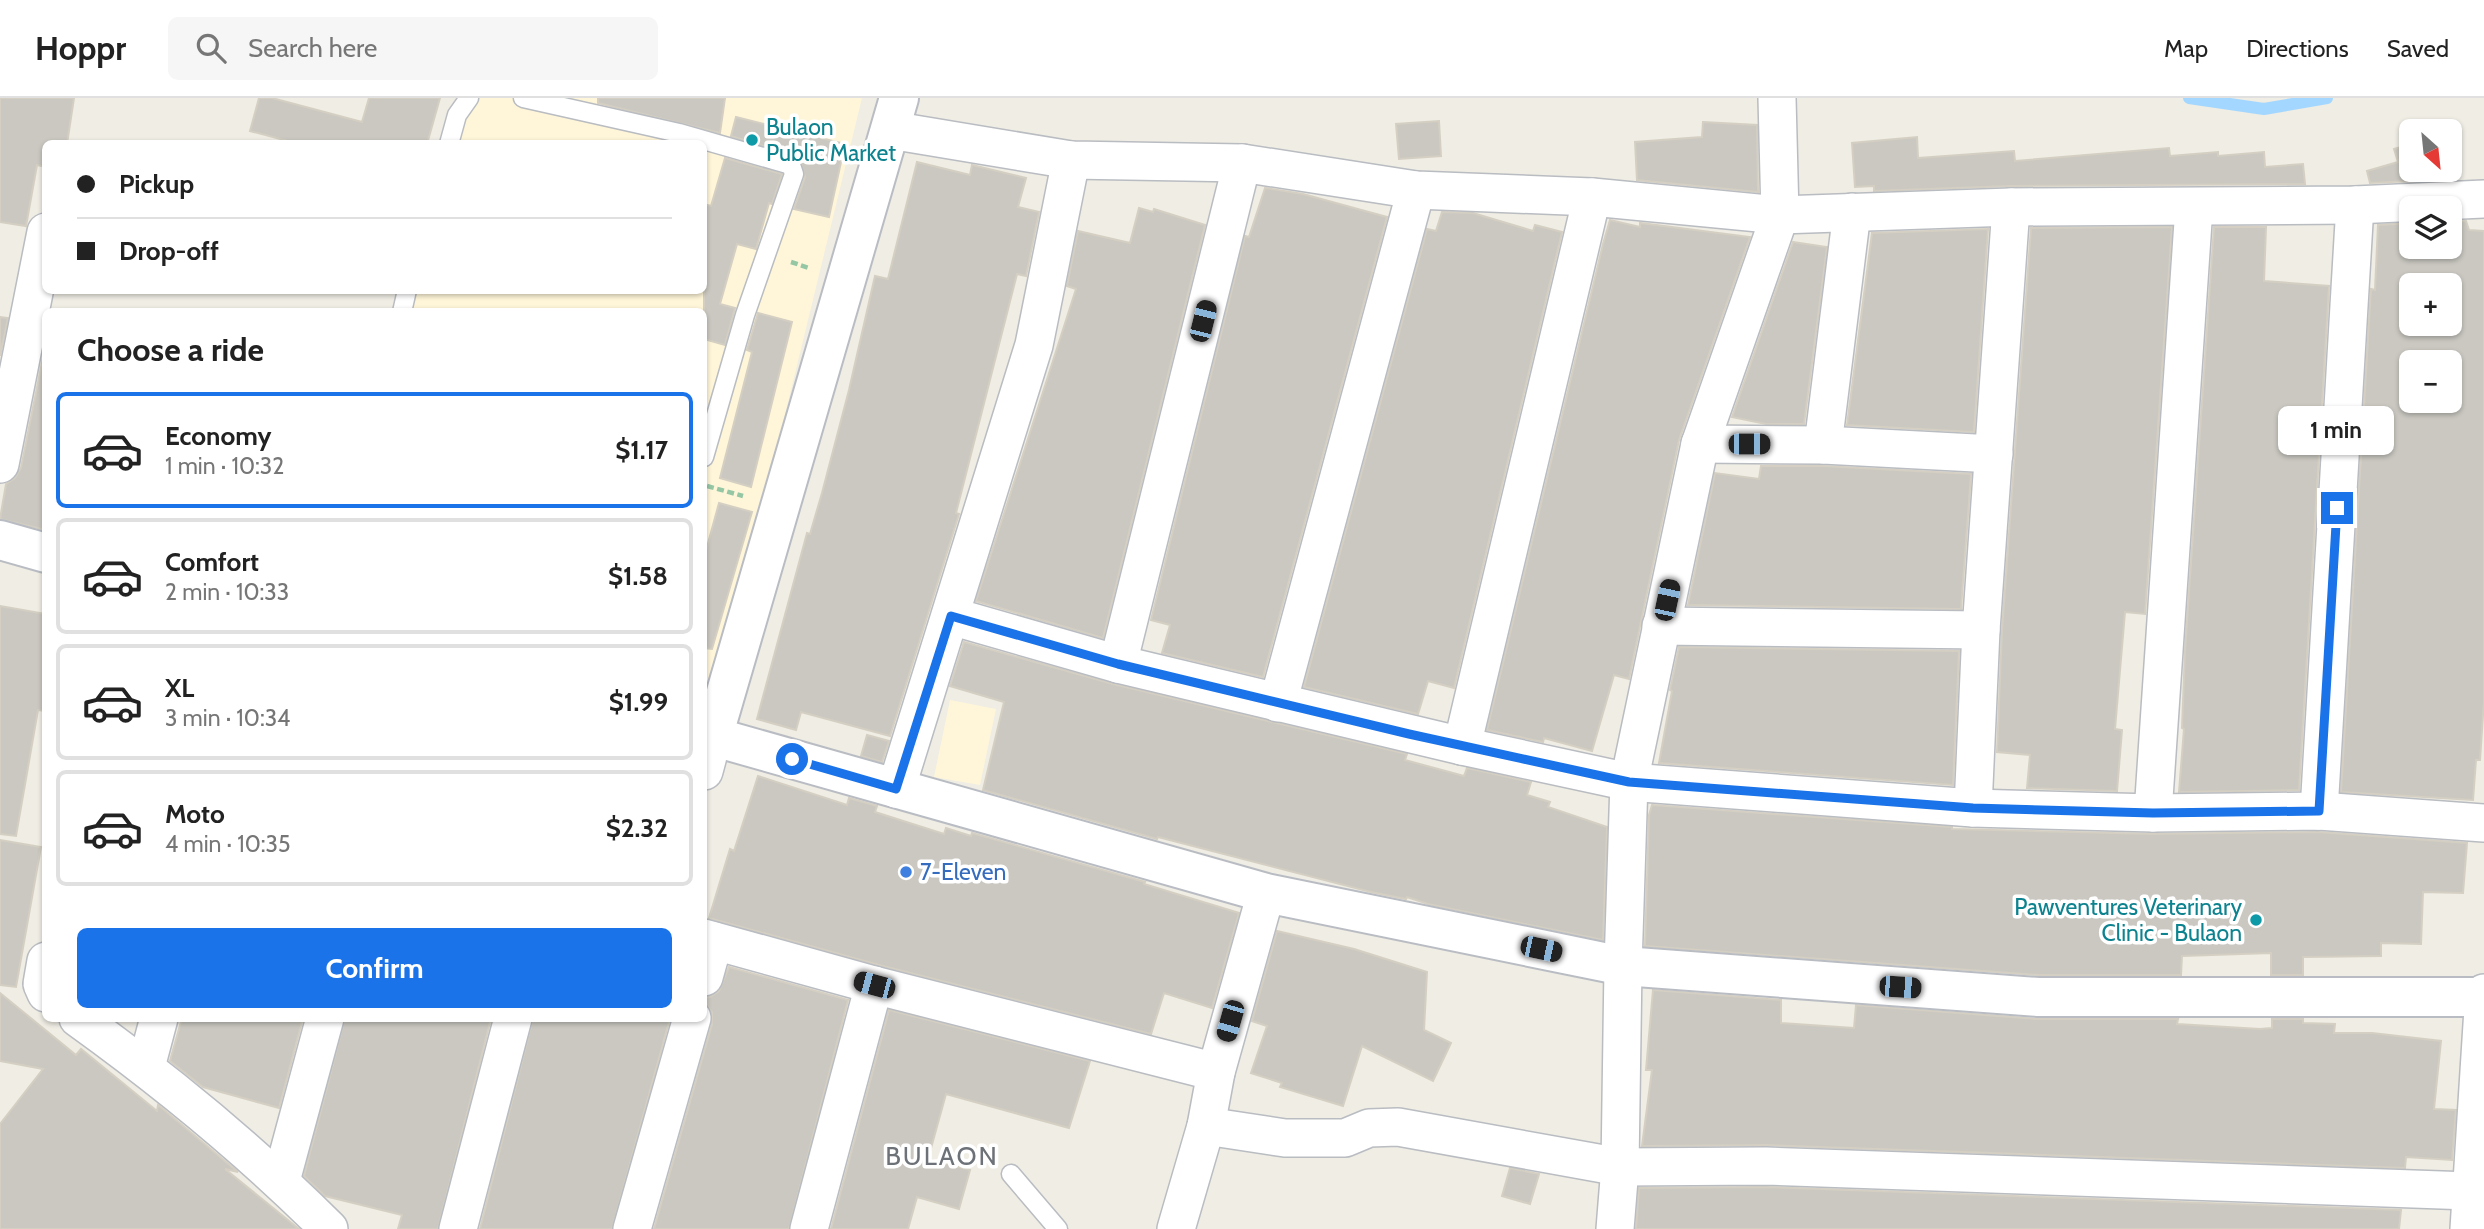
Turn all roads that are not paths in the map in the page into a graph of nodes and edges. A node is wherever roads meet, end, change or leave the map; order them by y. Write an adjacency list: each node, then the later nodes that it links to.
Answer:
1 (469, 98): 5 (lane)
2 (523, 98): 6 (lane)
3 (895, 114): 8 (street); 32 (street)
4 (1777, 116): 17 (street)
5 (450, 140)
6 (704, 140)
7 (707, 141): 19 (lane)
8 (1071, 160): 9 (street); 26 (street)
9 (1242, 163): 10 (street); 29 (street)
10 (1416, 190): 11 (street); 30 (street)
11 (1592, 197): 17 (street); 31 (street)
12 (2484, 199): 13 (street)
13 (2355, 205): 14 (street); 36 (street)
14 (2194, 207): 15 (street); 37 (street)
15 (2011, 208): 16 (street); 22 (street)
16 (1852, 212): 17 (street); 21 (street)
17 (1780, 215): 20 (street)
18 (42, 252): 23 (street)
19 (708, 426)
20 (1700, 444): 21 (street); 27 (street)
21 (1823, 445): 22 (street)
22 (1994, 454): 28 (street)
23 (0, 464)
24 (0, 540): 25 (street)
25 (42, 552)
26 (951, 616): 29 (street); 34 (street)
27 (1661, 626): 28 (street); 33 (street)
28 (1981, 630): 35 (street)
29 (1118, 664): 30 (street)
30 (1278, 703): 31 (street)
31 (1462, 746): 33 (street)
32 (707, 747): 34 (street)
33 (1629, 782): 35 (street); 41 (street)
34 (896, 789): 39 (street)
35 (1973, 808): 37 (street)
36 (2319, 811): 37 (street); 38 (street)
37 (2153, 813)
38 (2484, 823)
39 (1266, 893): 41 (street); 50 (street)
40 (709, 939): 42 (street)
41 (1623, 965): 43 (street); 52 (street)
42 (874, 985): 50 (street); 59 (street)
43 (2484, 996): 55 (street)
44 (84, 1022): 49 (street)
45 (158, 1022): 49 (street)
46 (325, 1022): 54 (street)
47 (512, 1022): 57 (street)
48 (691, 1022): 58 (street)
49 (146, 1067): 54 (street)
50 (1216, 1072): 51 (street)
51 (1206, 1126): 52 (street); 61 (street)
52 (1620, 1167): 55 (street); 62 (street)
53 (1011, 1174): 60 (lane)
54 (281, 1181): 56 (street)
55 (2470, 1191): 63 (street)
56 (329, 1229)
57 (458, 1229)
58 (632, 1229)
59 (809, 1229)
60 (1058, 1229)
61 (1176, 1229)
62 (1615, 1229)
63 (2469, 1229)

